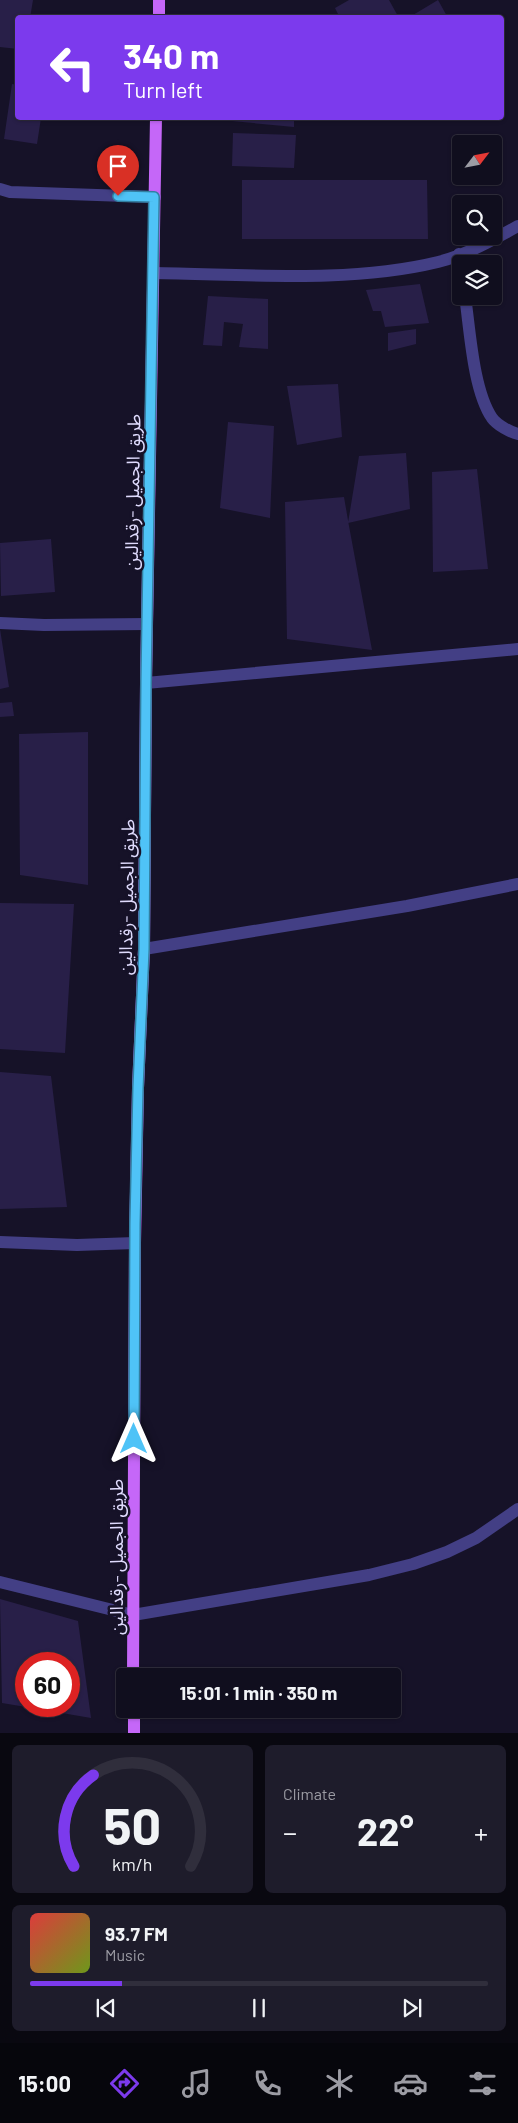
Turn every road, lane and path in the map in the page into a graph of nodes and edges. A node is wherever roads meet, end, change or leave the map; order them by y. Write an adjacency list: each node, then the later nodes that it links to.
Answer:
1 (159, 0): 2 (main road)
2 (159, 15)
3 (156, 120): 5 (main road, طريق الجميل -رقدالين)
4 (0, 189): 5 (street)
5 (154, 197): 8 (main road, طريق الجميل -رقدالين)
6 (518, 226): 7 (street)
7 (459, 254): 8 (street)
8 (153, 273): 12 (main road, طريق الجميل -رقدالين)
9 (466, 305): 10 (street)
10 (518, 434)
11 (0, 623): 12 (street)
12 (147, 624): 14 (main road, طريق الجميل -رقدالين)
13 (518, 649): 14 (street)
14 (146, 683): 16 (main road, طريق الجميل -رقدالين)
15 (518, 884): 16 (street)
16 (144, 949): 18 (main road, طريق الجميل -رقدالين)
17 (0, 1242): 18 (street)
18 (135, 1244): 21 (main road, طريق الجميل -رقدالين)
19 (518, 1509): 21 (street)
20 (0, 1582): 21 (street)
21 (133, 1615): 22 (main road, طريق الجميل -رقدالين)
22 (133, 1668)
23 (134, 1718): 24 (main road)
24 (134, 1733)

